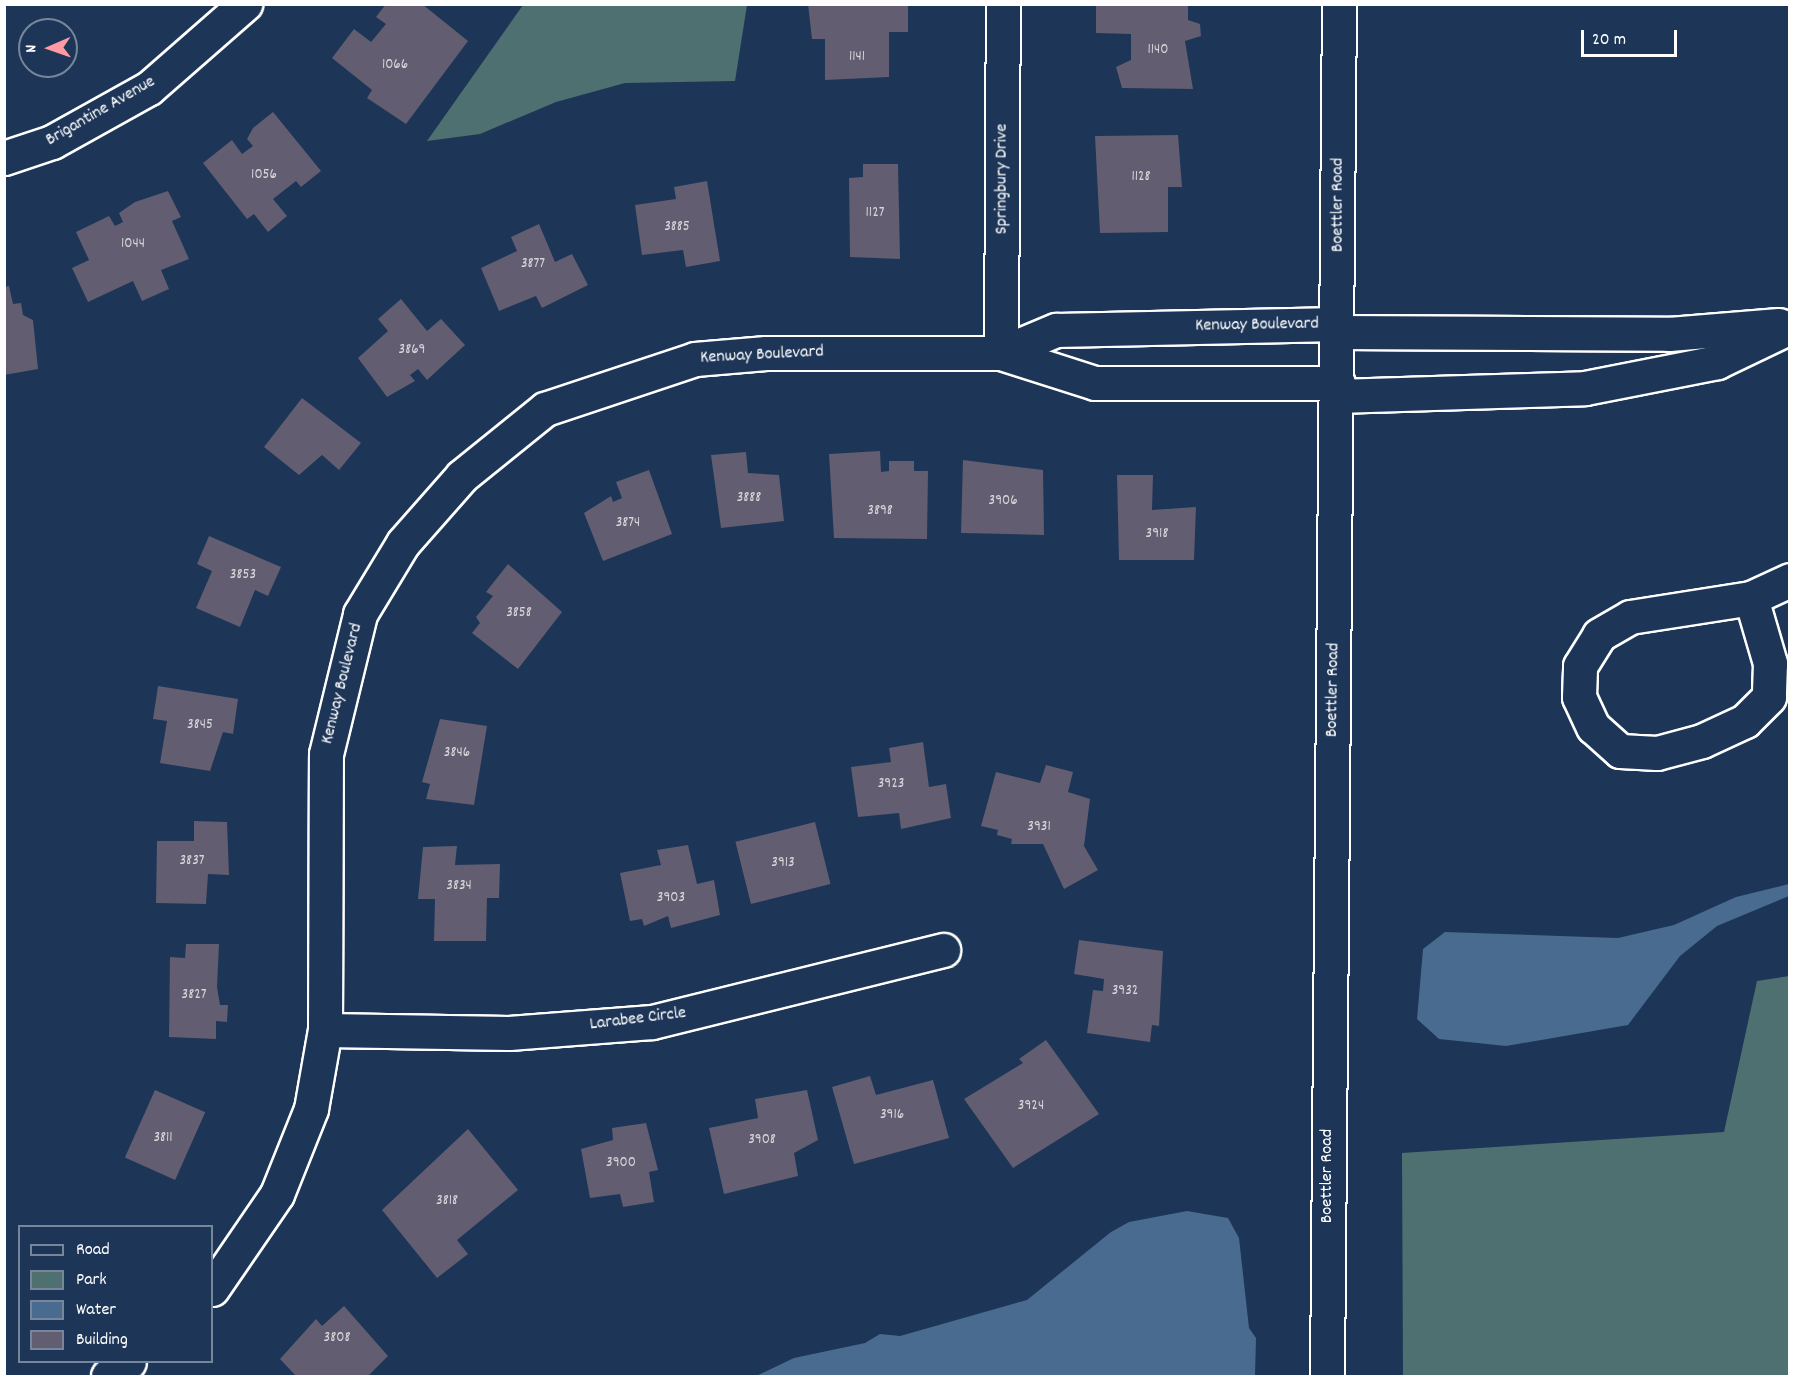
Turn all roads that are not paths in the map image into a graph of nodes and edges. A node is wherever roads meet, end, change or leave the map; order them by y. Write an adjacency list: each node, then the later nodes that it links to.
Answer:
1 (245, 4): 4 (street, Brigantine Avenue)
2 (1004, 4): 7 (street, Springbury Drive)
3 (1339, 4): 6 (street, Boettler Road)
4 (4, 158)
5 (1790, 326): 6 (street, Kenway Boulevard); 8 (street, Kenway Boulevard)
6 (1338, 328): 7 (street, Kenway Boulevard); 8 (street, Boettler Road)
7 (1001, 353): 8 (street, Kenway Boulevard); 12 (street, Kenway Boulevard)
8 (1338, 389): 16 (street, Boettler Road)
9 (1790, 580): 10 (street)
10 (1751, 597): 10 (street)
11 (943, 950): 12 (street, Larabee Circle)
12 (325, 1030): 13 (street, Kenway Boulevard)
13 (213, 1288)
14 (128, 1363): 15 (street)
15 (108, 1377)
16 (1327, 1377)

